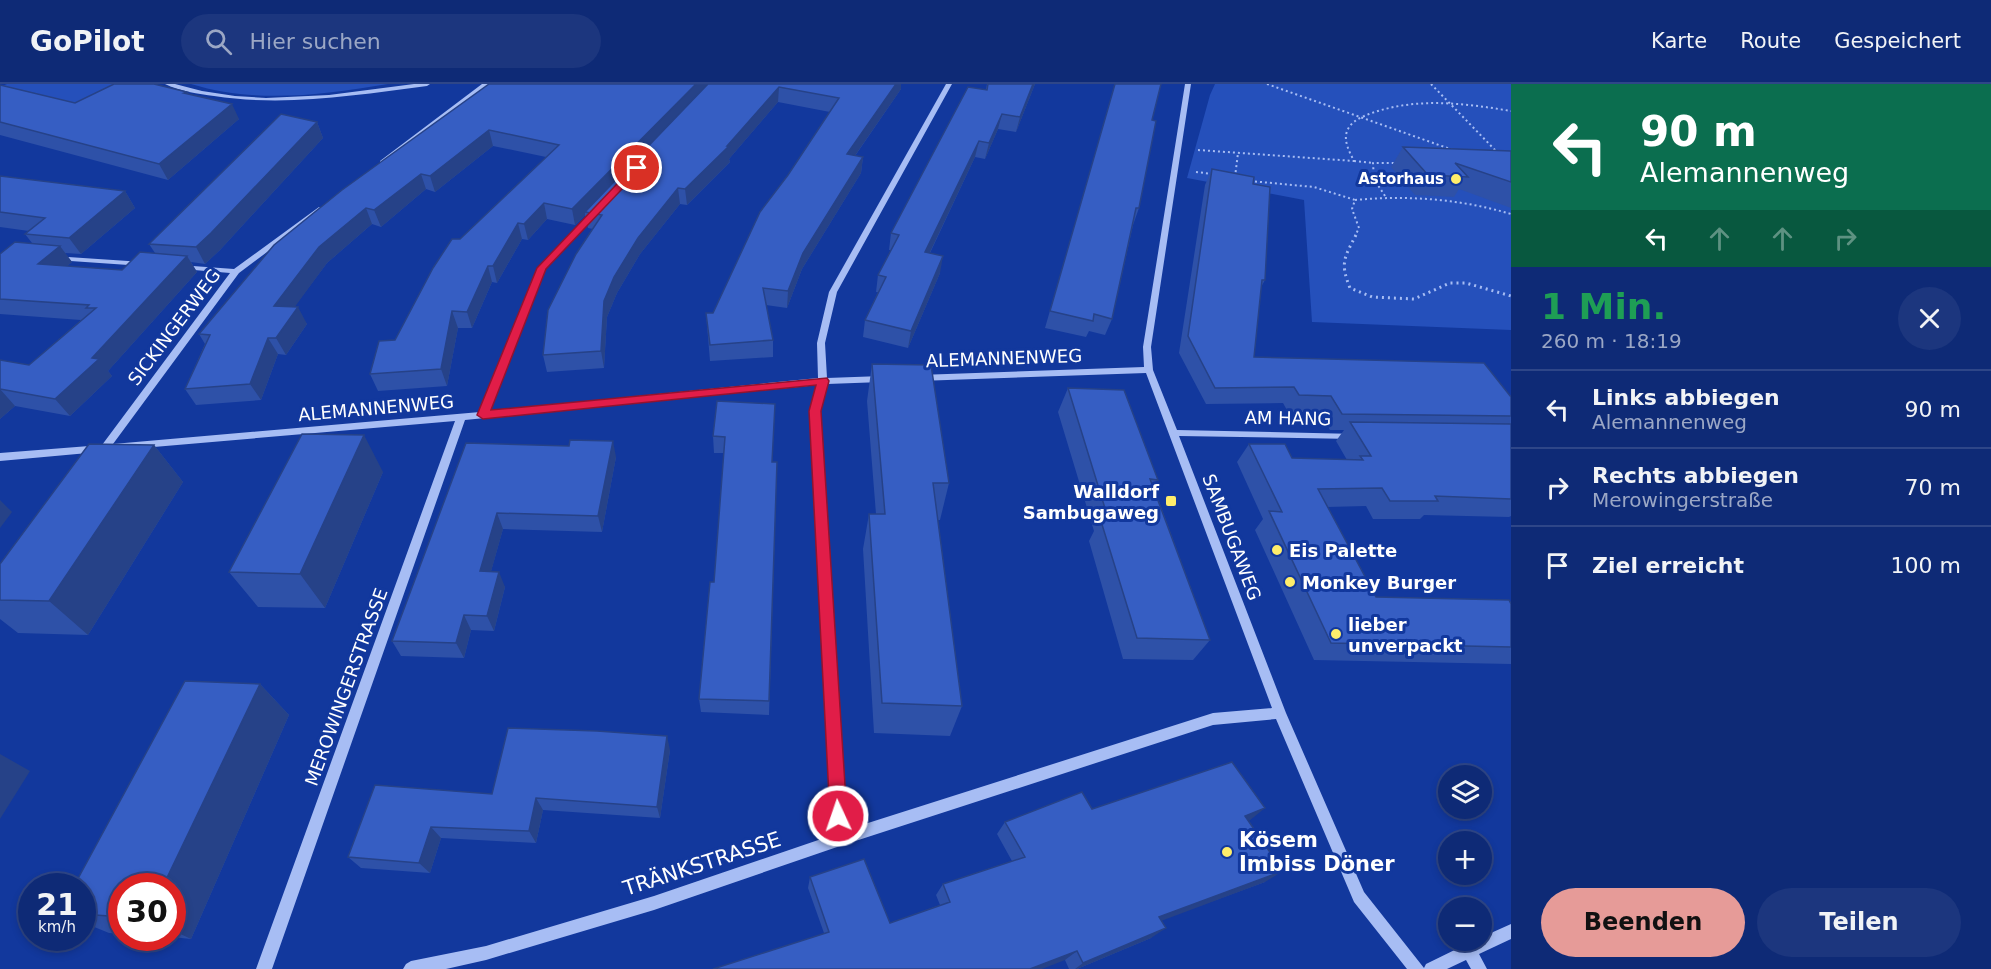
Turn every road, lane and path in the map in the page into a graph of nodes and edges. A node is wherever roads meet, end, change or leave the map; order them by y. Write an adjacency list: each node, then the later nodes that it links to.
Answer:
1 (168, 84): 2 (street)
2 (427, 84)
3 (486, 84): 18 (street)
4 (949, 84): 36 (street)
5 (1188, 84): 11 (street, SAMBUGAWEG)
6 (1268, 84): 10 (path)
7 (1431, 84): 8 (path)
8 (1447, 102): 9 (path); 10 (path); 14 (path)
9 (1511, 111)
10 (1361, 118): 13 (path); 15 (path)
11 (1178, 148): 12 (path); 19 (street, SAMBUGAWEG)
12 (1238, 153): 15 (path); 22 (path)
13 (1462, 153)
14 (1503, 158)
15 (1354, 161): 16 (path)
16 (1373, 163): 17 (path); 23 (path)
17 (1407, 163)
18 (375, 167)
19 (1175, 170): 20 (path); 33 (street, SAMBUGAWEG)
20 (1215, 174)
21 (1225, 176): 22 (path)
22 (1235, 178): 24 (path)
23 (1385, 196): 24 (path); 27 (path)
24 (1355, 200): 32 (path)
25 (605, 201): 37 (street)
26 (328, 202): 31 (street, SICKINGERWEG)
27 (1511, 214)
28 (48, 257): 29 (street)
29 (154, 265)
30 (177, 267): 31 (street)
31 (236, 272): 41 (street, SICKINGERWEG)
32 (1511, 296)
33 (1149, 370): 34 (street, ALEMANNENWEG); 39 (street, SAMBUGAWEG)
34 (905, 378)
35 (893, 379): 36 (street, ALEMANNENWEG)
36 (823, 381): 37 (street, ALEMANNENWEG); 45 (street)
37 (483, 415): 38 (street, ALEMANNENWEG)
38 (461, 417): 41 (street, ALEMANNENWEG); 48 (street, MEROWINGERSTRASSE)
39 (1172, 433): 40 (street, AM HANG); 44 (street, SAMBUGAWEG)
40 (1371, 436)
41 (106, 446): 42 (street, SICKINGERWEG); 43 (street, ALEMANNENWEG)
42 (99, 456)
43 (0, 457)
44 (1280, 713): 45 (street, TRÄNKSTRASSE); 50 (street, SAMBUGAWEG)
45 (840, 839): 49 (street, TRÄNKSTRASSE)
46 (1511, 931): 47 (street)
47 (1470, 952): 51 (street); 52 (street)
48 (264, 969)
49 (411, 969)
50 (1417, 969)
51 (1431, 969)
52 (1479, 969)

